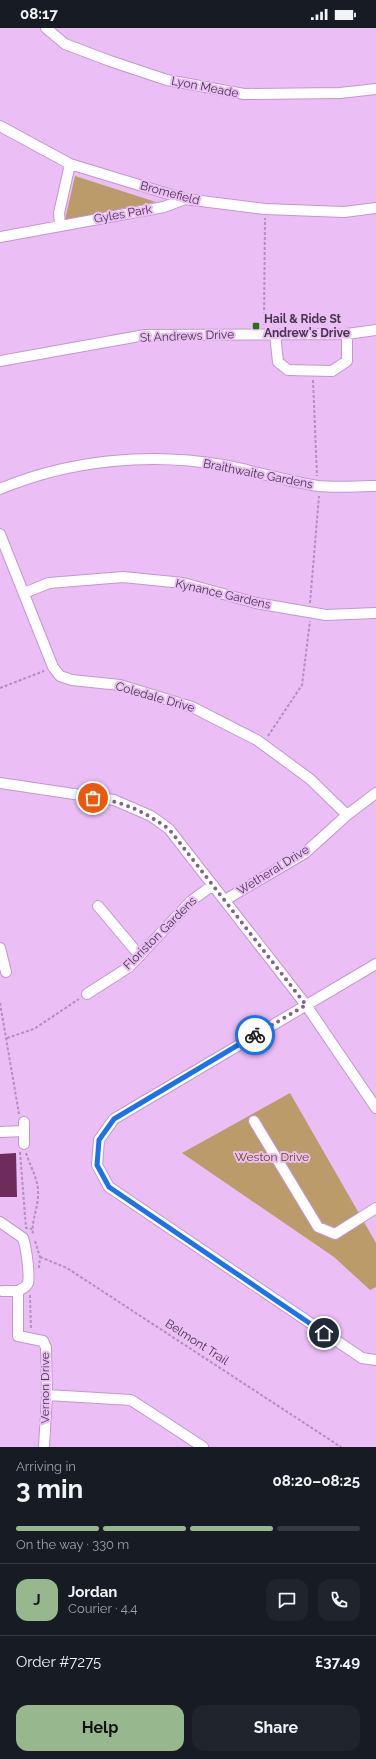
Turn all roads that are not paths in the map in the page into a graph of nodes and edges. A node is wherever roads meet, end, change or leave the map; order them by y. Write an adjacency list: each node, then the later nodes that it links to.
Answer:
1 (46, 28): 2 (street, Lyon Meade)
2 (376, 88)
3 (0, 126): 4 (street, Bromefield)
4 (70, 164): 5 (street, Bromefield); 7 (street)
5 (185, 199): 6 (street, Bromefield); 7 (street, Gyles Park)
6 (376, 208)
7 (60, 225): 8 (street, Gyles Park)
8 (0, 237)
9 (376, 330): 11 (street, St Andrews Drive)
10 (275, 334): 11 (street, St Andrews Drive); 11 (street); 12 (street, St Andrews Drive)
11 (347, 334)
12 (0, 361)
13 (376, 486): 14 (street, Braithwaite Gardens)
14 (0, 489)
15 (0, 534): 16 (street)
16 (24, 593): 17 (street, Kynance Gardens); 20 (street, Coledale Drive)
17 (376, 614)
18 (0, 784): 21 (street)
19 (376, 793): 20 (street, Wetheral Drive)
20 (347, 815): 22 (street, Wetheral Drive)
21 (213, 885): 22 (street); 25 (street, Floriston Gardens)
22 (225, 900): 29 (street)
23 (98, 906): 25 (street)
24 (0, 952): 27 (street)
25 (140, 956): 28 (street, Floriston Gardens)
26 (376, 964): 29 (street)
27 (6, 972)
28 (87, 994)
29 (306, 1005): 30 (street); 38 (street)
30 (376, 1108)
31 (254, 1121): 34 (street)
32 (0, 1132): 33 (street)
33 (22, 1147)
34 (376, 1208)
35 (0, 1222): 37 (street)
36 (2, 1291): 37 (street)
37 (18, 1291): 39 (street, Vernon Drive)
38 (376, 1360)
39 (47, 1395): 40 (street, Vernon Drive); 41 (street)
40 (44, 1447)
41 (203, 1447)

